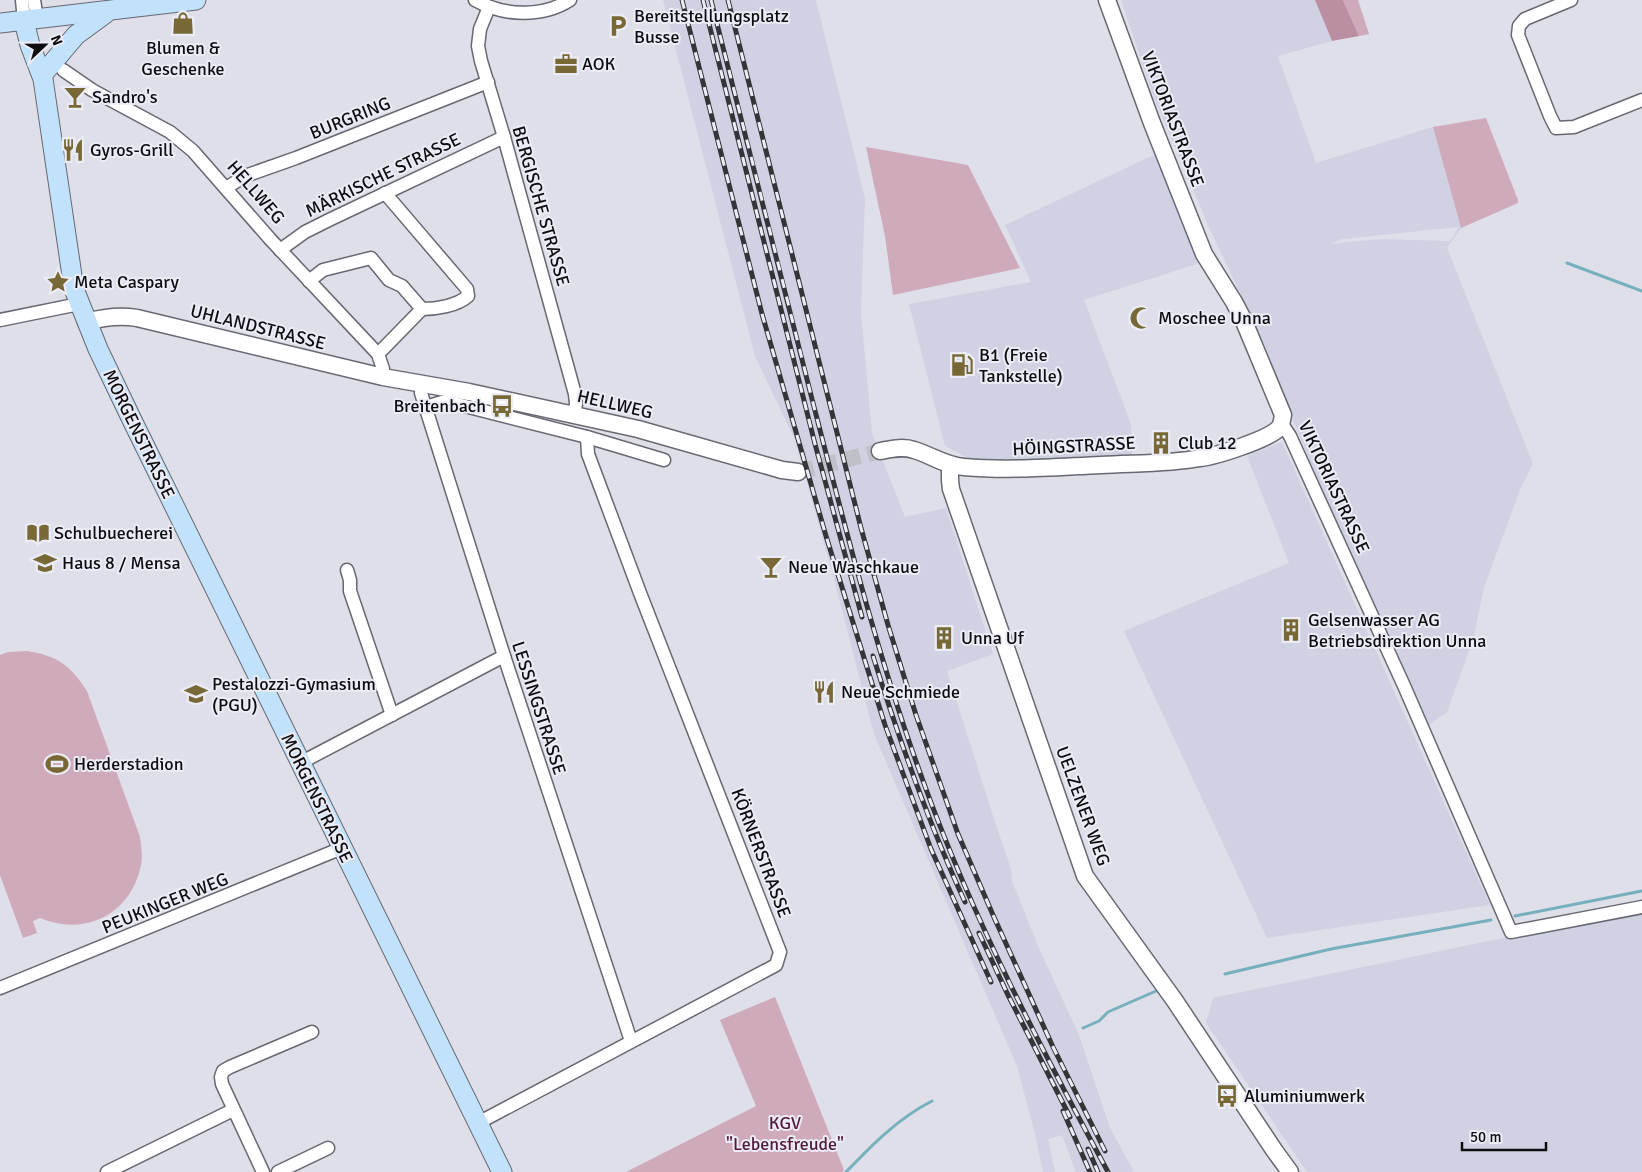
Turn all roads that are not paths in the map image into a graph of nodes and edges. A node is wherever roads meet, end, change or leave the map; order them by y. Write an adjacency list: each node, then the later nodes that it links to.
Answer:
1 (22, 0): 10 (street, MORGENSTRASSE)
2 (34, 0): 10 (street, MORGENSTRASSE)
3 (196, 0): 9 (main road)
4 (475, 0): 8 (street)
5 (570, 0): 8 (street)
6 (1107, 0): 29 (street, VIKTORIASTRASSE)
7 (1570, 0): 14 (street)
8 (487, 4): 13 (street, BERGISCHE STRASSE)
9 (109, 11): 10 (main road); 12 (main road)
10 (17, 21): 12 (main road, MORGENSTRASSE); 12 (main road, MORGENSTRASSE)
11 (63, 70): 16 (street, HELLWEG)
12 (43, 76): 20 (main road, MORGENSTRASSE)
13 (488, 82): 15 (street, BERGISCHE STRASSE); 16 (street, BURGRING)
14 (1642, 100)
15 (504, 137): 17 (street, MÄRKISCHE STRASSE); 28 (street, BERGISCHE STRASSE)
16 (226, 188): 18 (street, HELLWEG)
17 (385, 193): 18 (street, MÄRKISCHE STRASSE); 21 (street)
18 (280, 250): 19 (street, HELLWEG)
19 (309, 281): 21 (street); 24 (street, HELLWEG)
20 (79, 304): 22 (street); 23 (main road, MORGENSTRASSE)
21 (422, 309): 24 (street)
22 (0, 320)
23 (86, 322): 25 (street, UHLANDSTRASSE); 38 (main road, MORGENSTRASSE)
24 (378, 354): 25 (street)
25 (383, 377): 26 (street, UHLANDSTRASSE)
26 (421, 384): 27 (street, LESSINGSTRASSE); 28 (street, HELLWEG)
27 (426, 407): 30 (street); 36 (street, LESSINGSTRASSE)
28 (574, 415): 34 (street, HELLWEG)
29 (1282, 424): 33 (street, HÖINGSTRASSE); 40 (street, VIKTORIASTRASSE)
30 (587, 437): 32 (street); 43 (street, KÖRNERSTRASSE)
31 (880, 451): 33 (street)
32 (664, 460)
33 (950, 465): 51 (street, UELZENER WEG)
34 (798, 472)
35 (347, 570): 37 (street)
36 (504, 656): 37 (street); 43 (street, LESSINGSTRASSE)
37 (392, 715): 38 (street)
38 (300, 763): 39 (main road, MORGENSTRASSE)
39 (342, 848): 41 (street, PEUKINGER WEG); 45 (main road, MORGENSTRASSE)
40 (1642, 907)
41 (1, 985)
42 (312, 1032): 44 (street)
43 (631, 1041): 45 (street, KÖRNERSTRASSE)
44 (234, 1110): 47 (street); 48 (street)
45 (478, 1123): 50 (main road, MORGENSTRASSE)
46 (328, 1148): 49 (street)
47 (107, 1172)
48 (263, 1172)
49 (278, 1172)
50 (502, 1172)
51 (1290, 1172)

